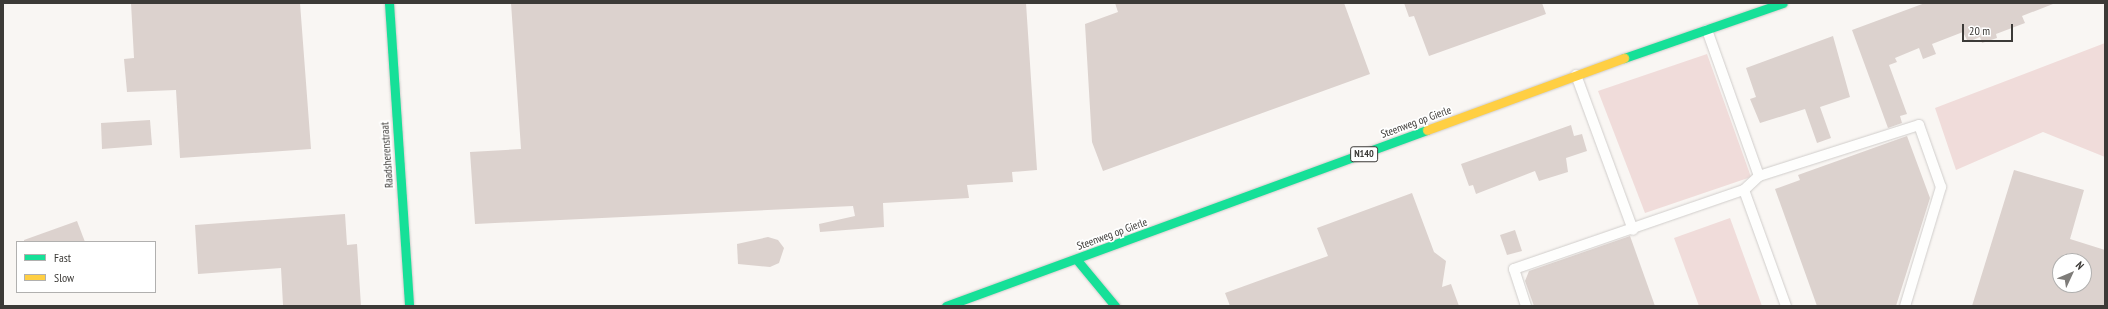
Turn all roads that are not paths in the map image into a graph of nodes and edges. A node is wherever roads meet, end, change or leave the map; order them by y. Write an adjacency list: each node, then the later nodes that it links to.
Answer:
1 (390, 3): 10 (main road, Raadsherenstraat)
2 (1783, 3): 3 (main road, Steenweg op Gierle / N140)
3 (1767, 6): 4 (main road, Steenweg op Gierle / N140)
4 (1707, 30): 5 (main road, Steenweg op Gierle / N140); 6 (lane)
5 (1576, 75): 8 (lane); 9 (main road, Steenweg op Gierle / N140)
6 (1759, 176): 7 (lane); 15 (lane)
7 (1744, 190): 8 (lane); 14 (lane)
8 (1633, 230): 13 (lane)
9 (1077, 260): 11 (main road, Steenweg op Gierle / N140); 12 (main road)
10 (409, 306)
11 (946, 306)
12 (1115, 306)
13 (1526, 306)
14 (1786, 306)
15 (1906, 306)

